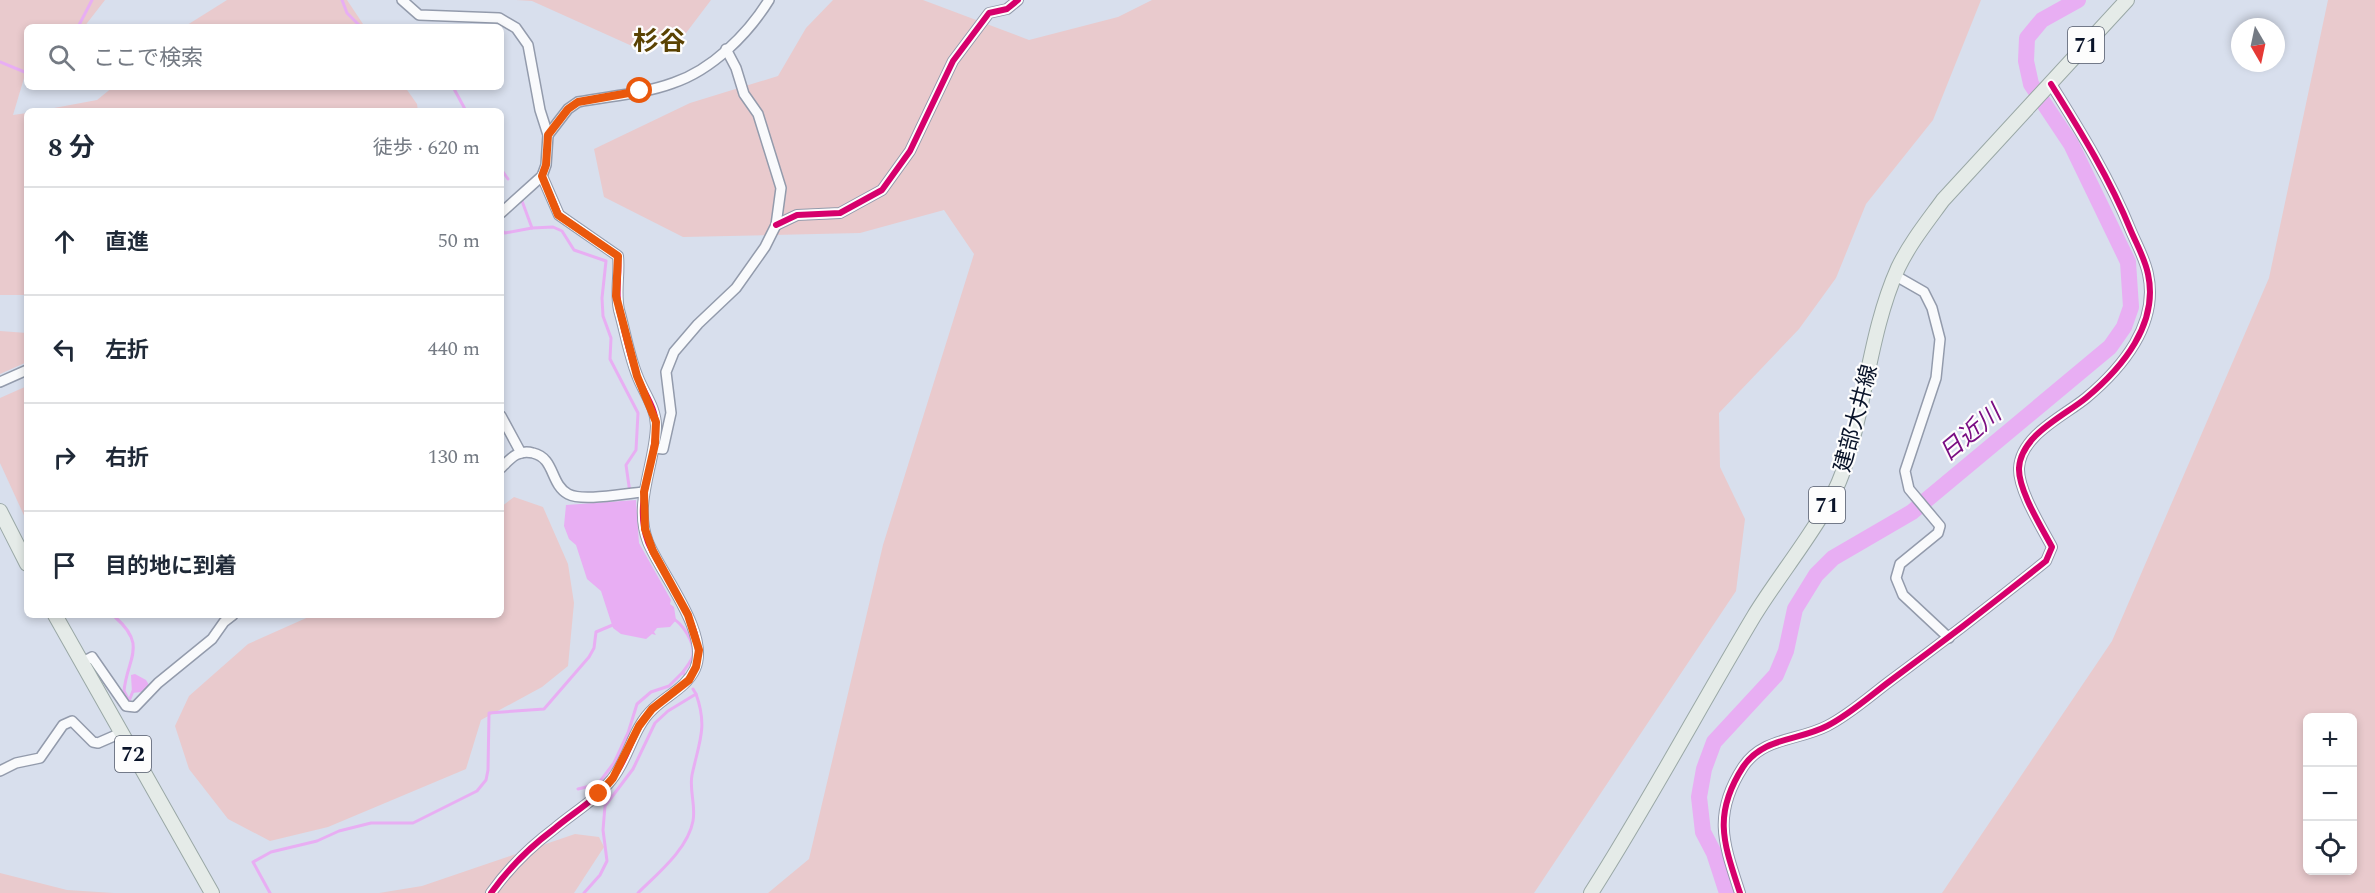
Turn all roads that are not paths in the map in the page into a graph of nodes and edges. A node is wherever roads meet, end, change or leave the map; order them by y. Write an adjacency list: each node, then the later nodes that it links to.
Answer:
1 (402, 0): 7 (street)
2 (769, 0): 5 (street)
3 (1018, 0): 10 (street)
4 (2127, 0): 6 (main road, 建部大井線 / 71)
5 (726, 49): 7 (street); 10 (street)
6 (2049, 87): 11 (main road, 建部大井線 / 71); 23 (street)
7 (548, 135): 8 (street)
8 (542, 176): 9 (street); 15 (street)
9 (504, 210)
10 (776, 225): 15 (street)
11 (1896, 276): 23 (street); 29 (main road, 建部大井線 / 71)
12 (24, 371): 13 (street)
13 (0, 382)
14 (504, 422): 16 (street)
15 (654, 448): 18 (street)
16 (521, 453): 17 (street); 18 (street)
17 (504, 465)
18 (644, 492): 28 (street)
19 (0, 511): 20 (main road)
20 (24, 558)
21 (56, 618): 24 (main road, 72)
22 (229, 618): 24 (street)
23 (1949, 638): 30 (street)
24 (81, 663): 25 (main road, 72)
25 (121, 733): 26 (street); 27 (main road, 72)
26 (0, 771)
27 (212, 893)
28 (491, 893)
29 (1591, 893)
30 (1740, 893)

